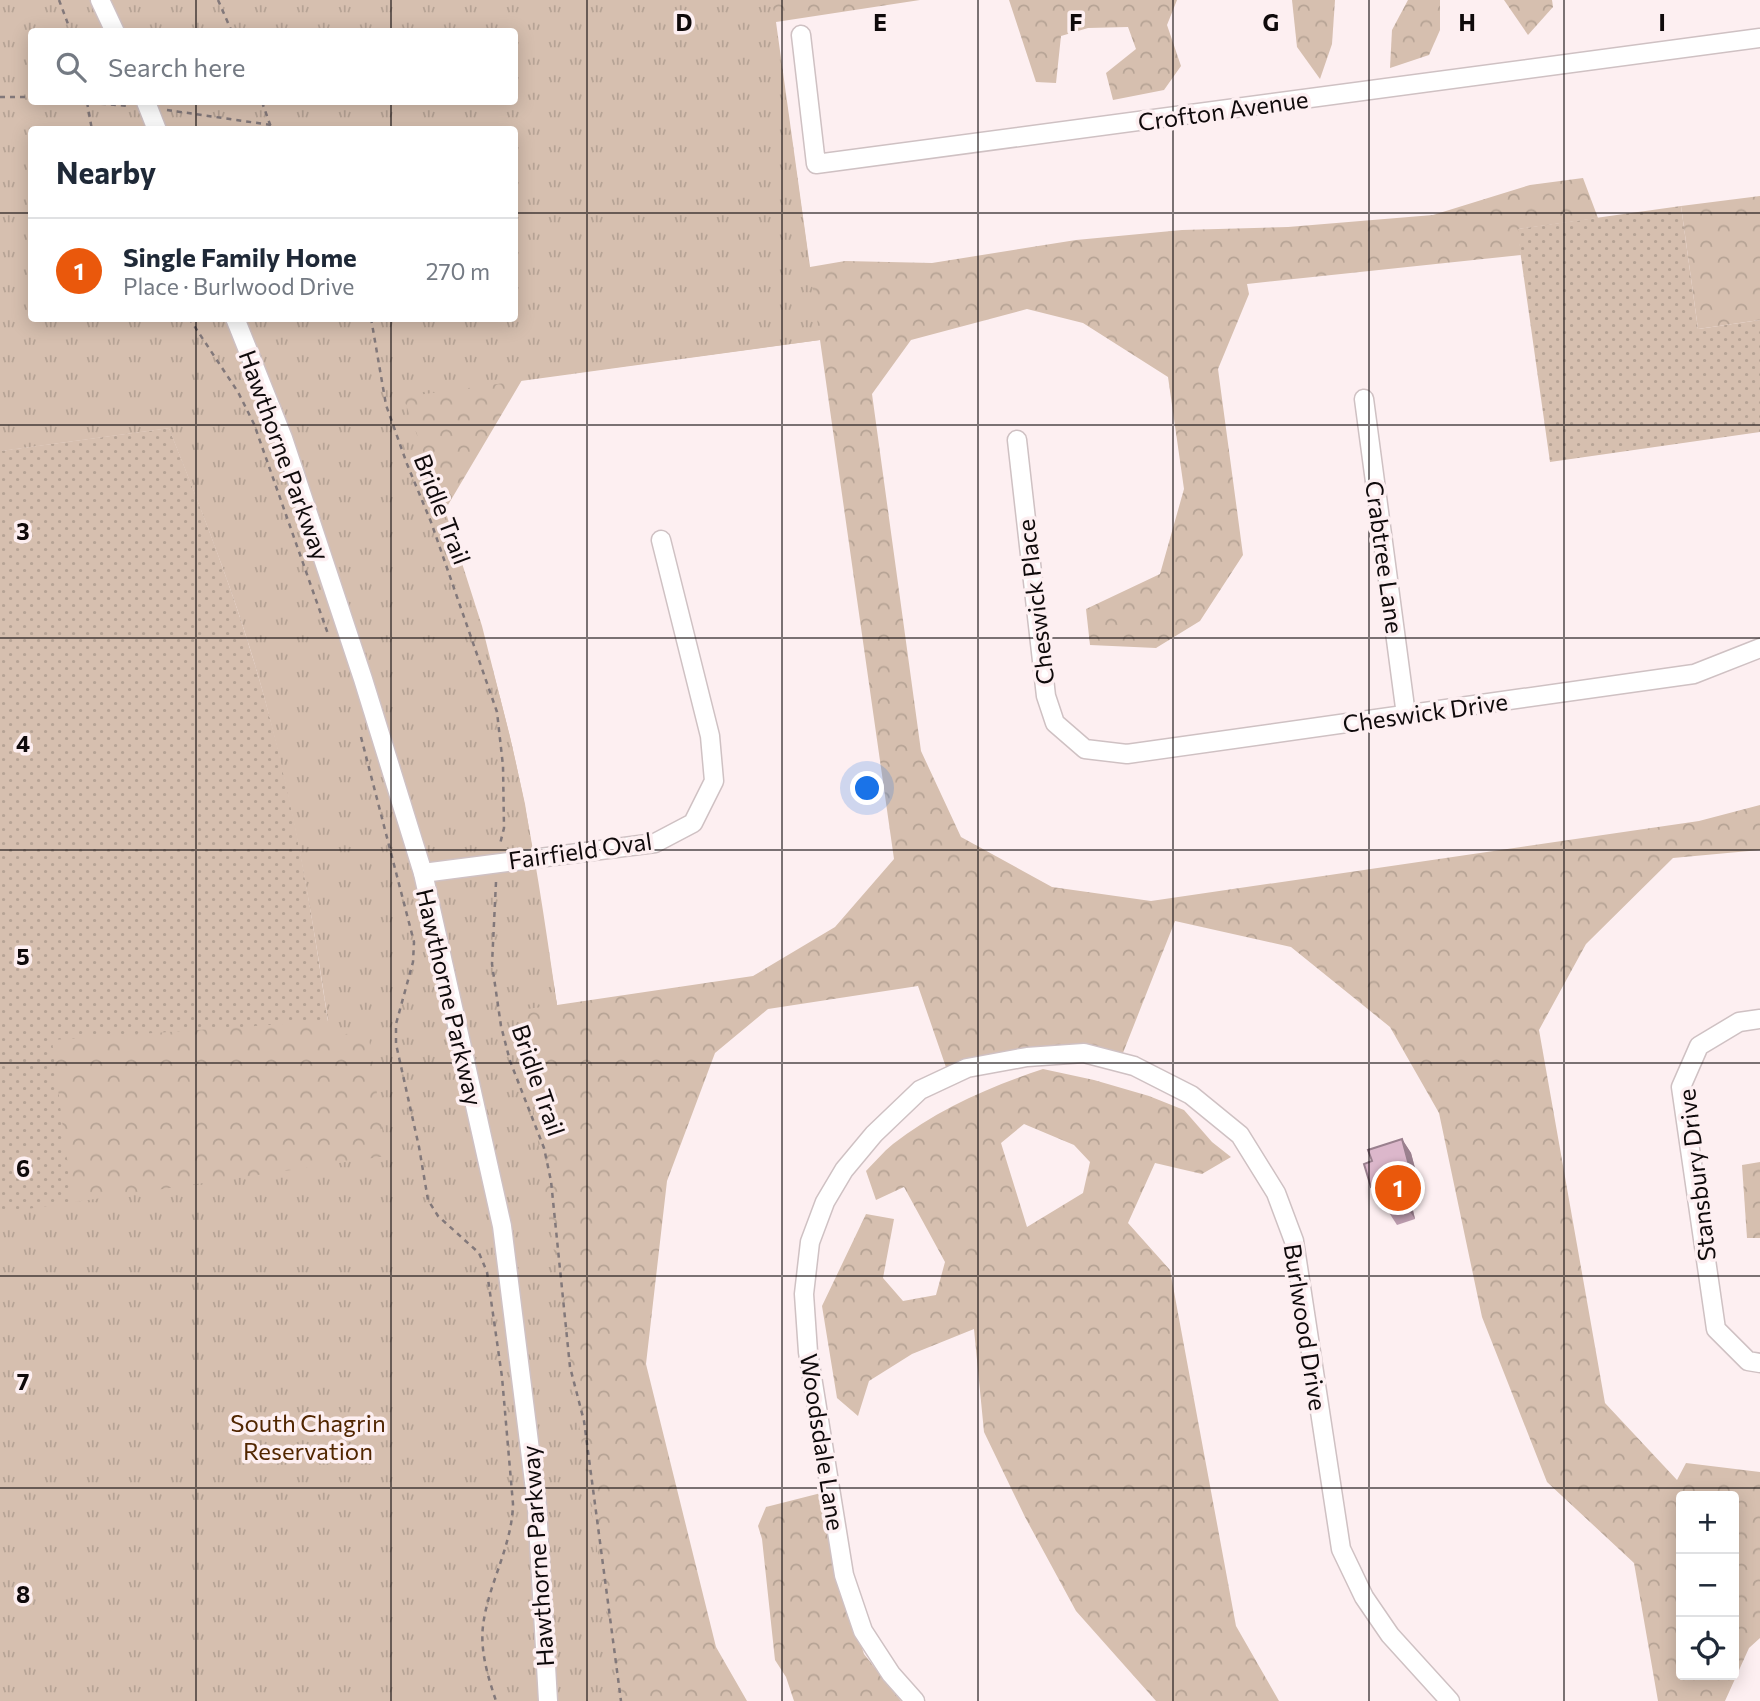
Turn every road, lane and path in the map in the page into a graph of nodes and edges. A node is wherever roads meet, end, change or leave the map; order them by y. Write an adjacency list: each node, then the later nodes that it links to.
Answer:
1 (59, 0): 4 (path)
2 (100, 0): 5 (street)
3 (218, 0): 6 (path)
4 (70, 28)
5 (113, 28)
6 (230, 28)
7 (802, 35): 8 (street, Crofton Avenue)
8 (1760, 38)
9 (0, 97): 10 (path)
10 (28, 97)
11 (88, 105): 14 (path)
12 (147, 105): 15 (street); 16 (path)
13 (263, 105): 17 (path)
14 (91, 126)
15 (155, 126)
16 (265, 126)
17 (271, 126)
18 (192, 322): 24 (path)
19 (237, 322): 30 (street, Hawthorne Parkway)
20 (372, 322): 29 (path, Bridle Trail)
21 (1364, 399): 26 (street, Crabtree Lane)
22 (1017, 440): 28 (street, Cheswick Place)
23 (661, 540): 29 (street, Fairfield Oval)
24 (329, 635)
25 (1760, 648): 26 (street, Cheswick Drive)
26 (1406, 715): 28 (street, Cheswick Drive)
27 (359, 726): 34 (path)
28 (1085, 750)
29 (496, 862): 30 (street, Fairfield Oval); 36 (path, Bridle Trail)
30 (422, 873): 35 (street, Hawthorne Parkway)
31 (1760, 1020): 33 (street, Stansbury Drive)
32 (844, 1170): 37 (street, Woodsdale Lane); 38 (street, Burlwood Drive)
33 (1754, 1362)
34 (496, 1701)
35 (548, 1701)
36 (621, 1701)
37 (915, 1701)
38 (1450, 1701)

